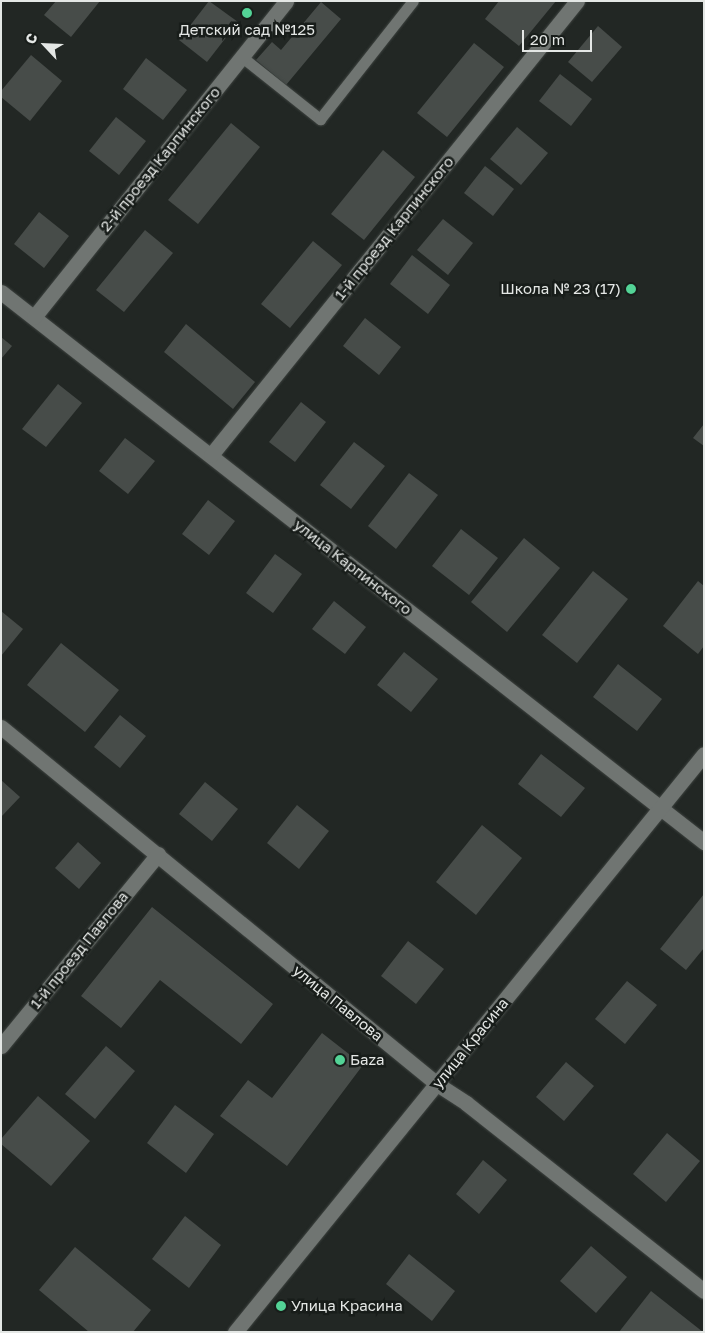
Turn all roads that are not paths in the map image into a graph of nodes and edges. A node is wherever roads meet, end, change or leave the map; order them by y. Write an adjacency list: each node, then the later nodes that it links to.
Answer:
1 (286, 1): 4 (street, 2-й проезд Карпинского)
2 (413, 1): 4 (lane)
3 (577, 1): 7 (street, 1-й проезд Карпинского)
4 (242, 57): 6 (street, 2-й проезд Карпинского)
5 (1, 292): 6 (street, улица Карпинского)
6 (34, 317): 7 (street, улица Карпинского)
7 (211, 455): 10 (street, улица Карпинского)
8 (1, 726): 12 (street, улица Павлова)
9 (704, 754): 10 (street, улица Красина)
10 (660, 808): 11 (street, улица Карпинского); 14 (street, улица Красина)
11 (704, 842)
12 (158, 854): 13 (street, 1-й проезд Павлова); 14 (street, улица Павлова)
13 (1, 1046)
14 (437, 1084): 15 (street, улица Павлова); 16 (street, улица Красина)
15 (704, 1292)
16 (235, 1332)

